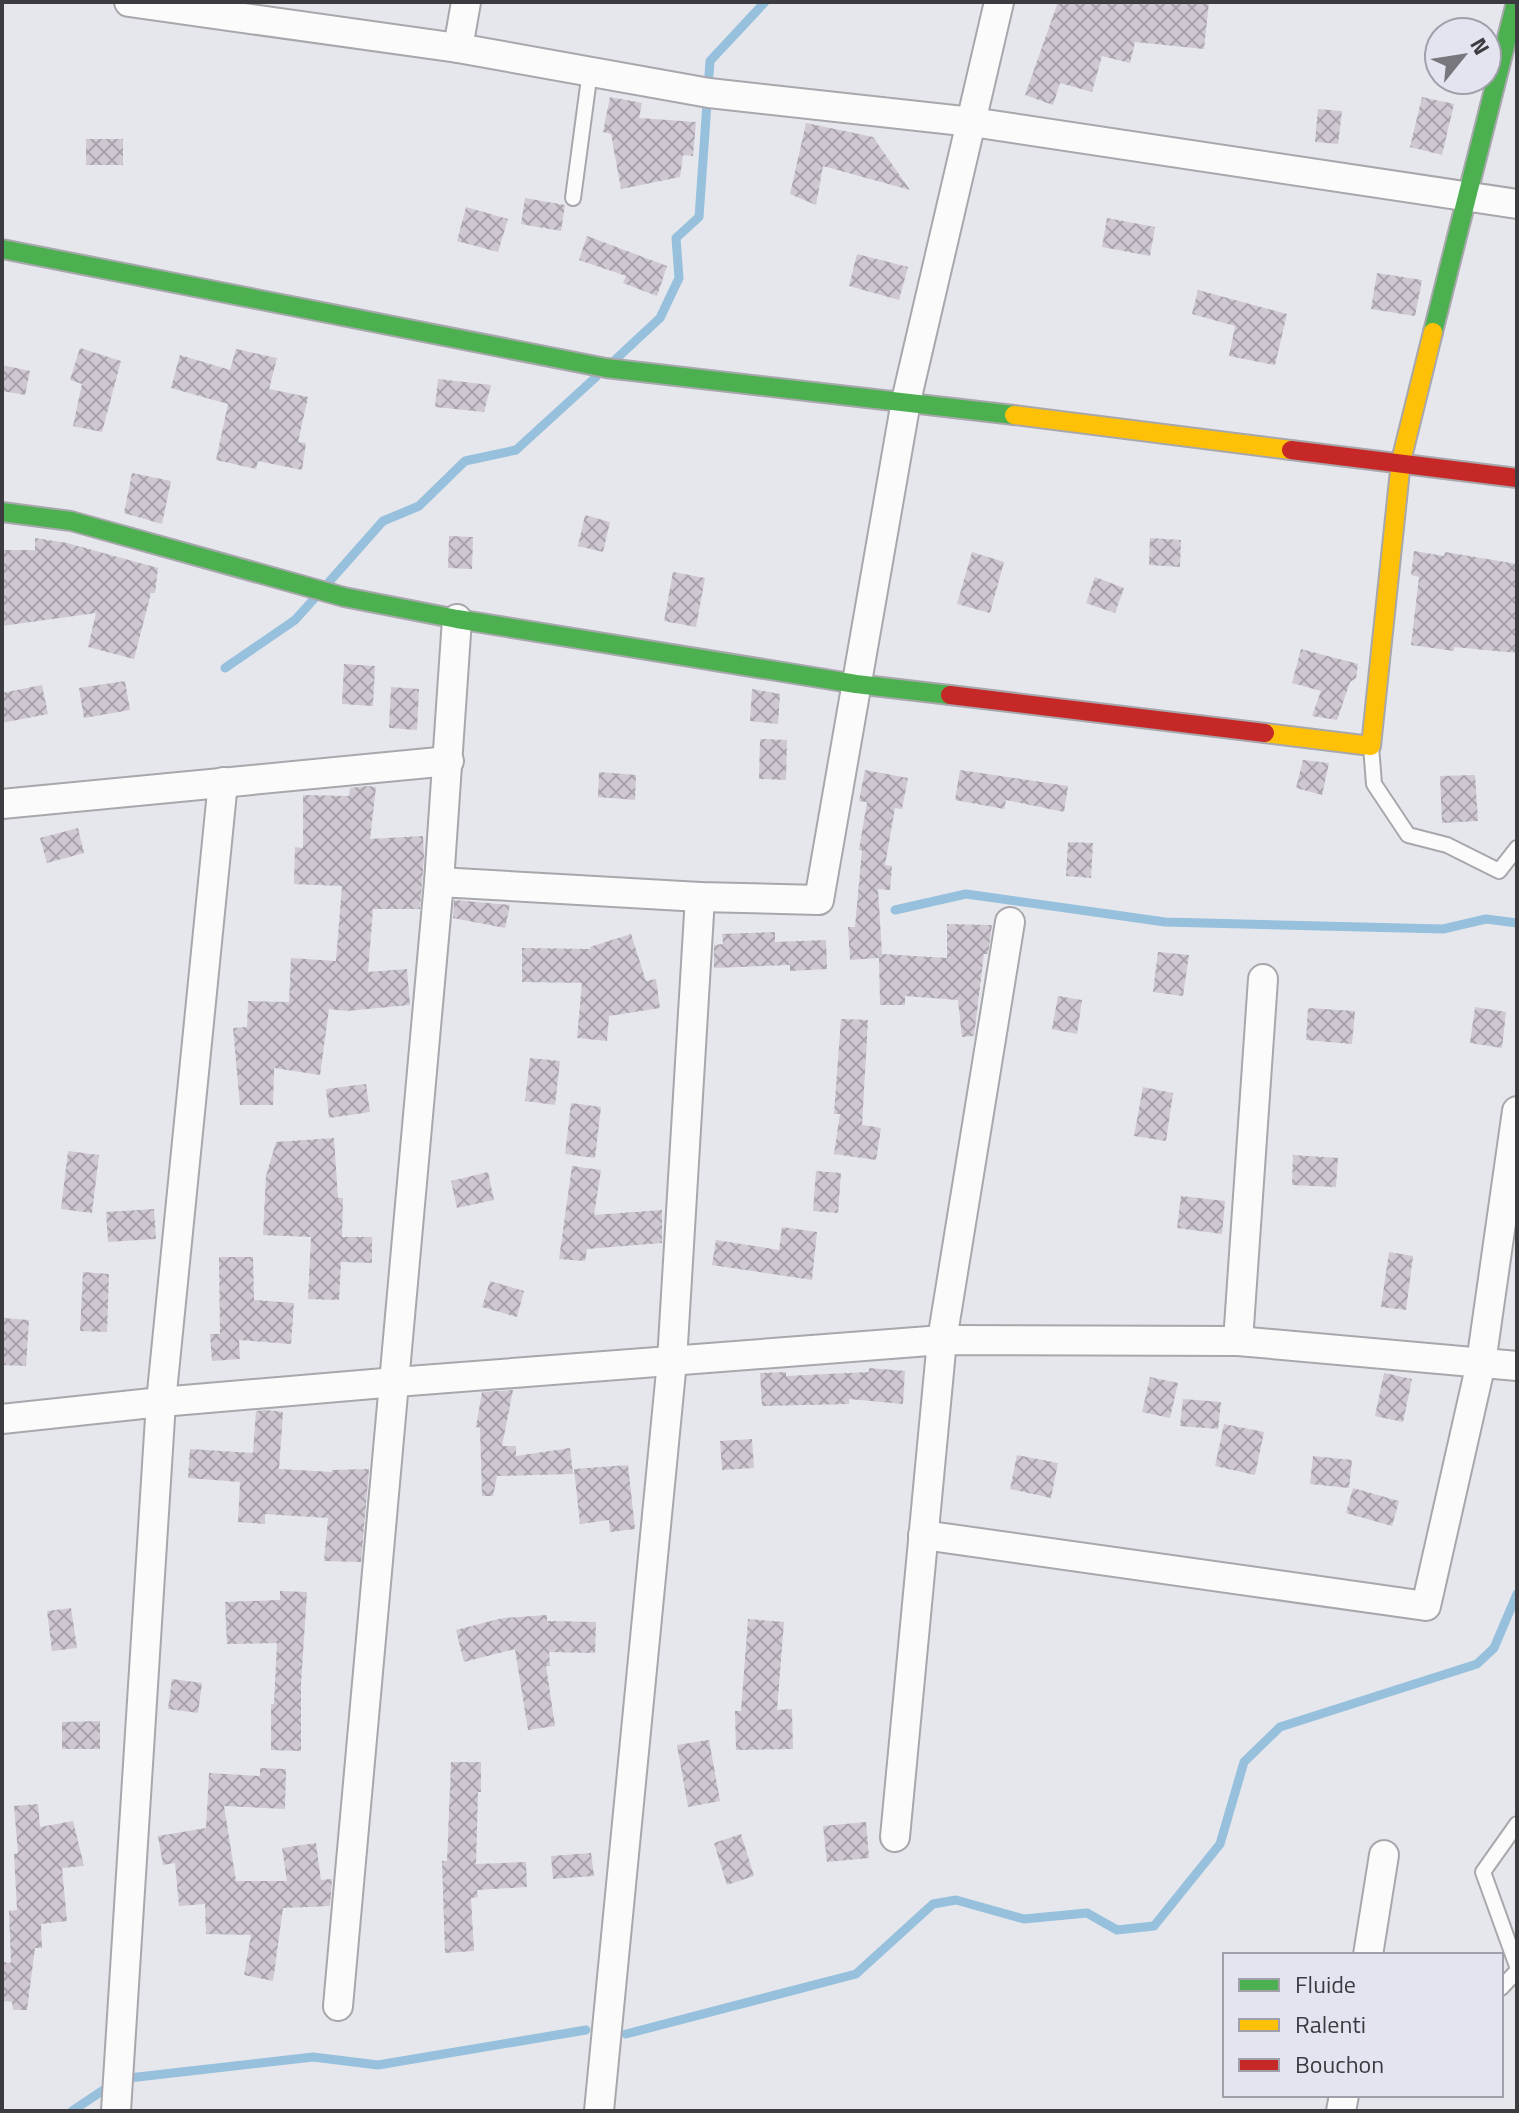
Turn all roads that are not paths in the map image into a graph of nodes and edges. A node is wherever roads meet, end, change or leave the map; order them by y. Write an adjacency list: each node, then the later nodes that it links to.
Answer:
1 (129, 2): 5 (street)
2 (466, 2): 5 (street)
3 (999, 2): 7 (street)
4 (1516, 2): 8 (street)
5 (458, 48): 6 (street)
6 (590, 71): 7 (street); 9 (lane)
7 (972, 122): 8 (street); 12 (street)
8 (1469, 196): 10 (street); 13 (street)
9 (573, 198)
10 (1517, 204)
11 (2, 249): 12 (street)
12 (906, 401): 13 (street); 17 (street)
13 (1401, 461): 14 (street); 18 (street)
14 (1517, 478)
15 (2, 512): 16 (street)
16 (457, 619): 17 (street); 19 (street)
17 (856, 684): 18 (street); 24 (street)
18 (1371, 746): 22 (lane)
19 (449, 761): 20 (street); 23 (street)
20 (223, 782): 21 (street); 34 (street)
21 (2, 804)
22 (1517, 848)
23 (439, 882): 24 (street); 33 (street)
24 (700, 897): 30 (street)
25 (1010, 922): 28 (street)
26 (1263, 979): 29 (street)
27 (1517, 1111): 31 (street)
28 (942, 1340): 29 (street); 30 (street); 36 (street)
29 (1238, 1341): 31 (street)
30 (672, 1361): 33 (street); 45 (street)
31 (1481, 1363): 32 (street); 36 (street)
32 (1517, 1366)
33 (396, 1382): 34 (street); 43 (street)
34 (161, 1402): 35 (street); 44 (street)
35 (2, 1419)
36 (923, 1535): 38 (street)
37 (1517, 1824): 41 (lane)
38 (895, 1837)
39 (1384, 1855): 40 (street)
40 (1368, 1953)
41 (1517, 1969): 42 (lane)
42 (1503, 1986)
43 (338, 2006)
44 (116, 2111)
45 (599, 2111)

